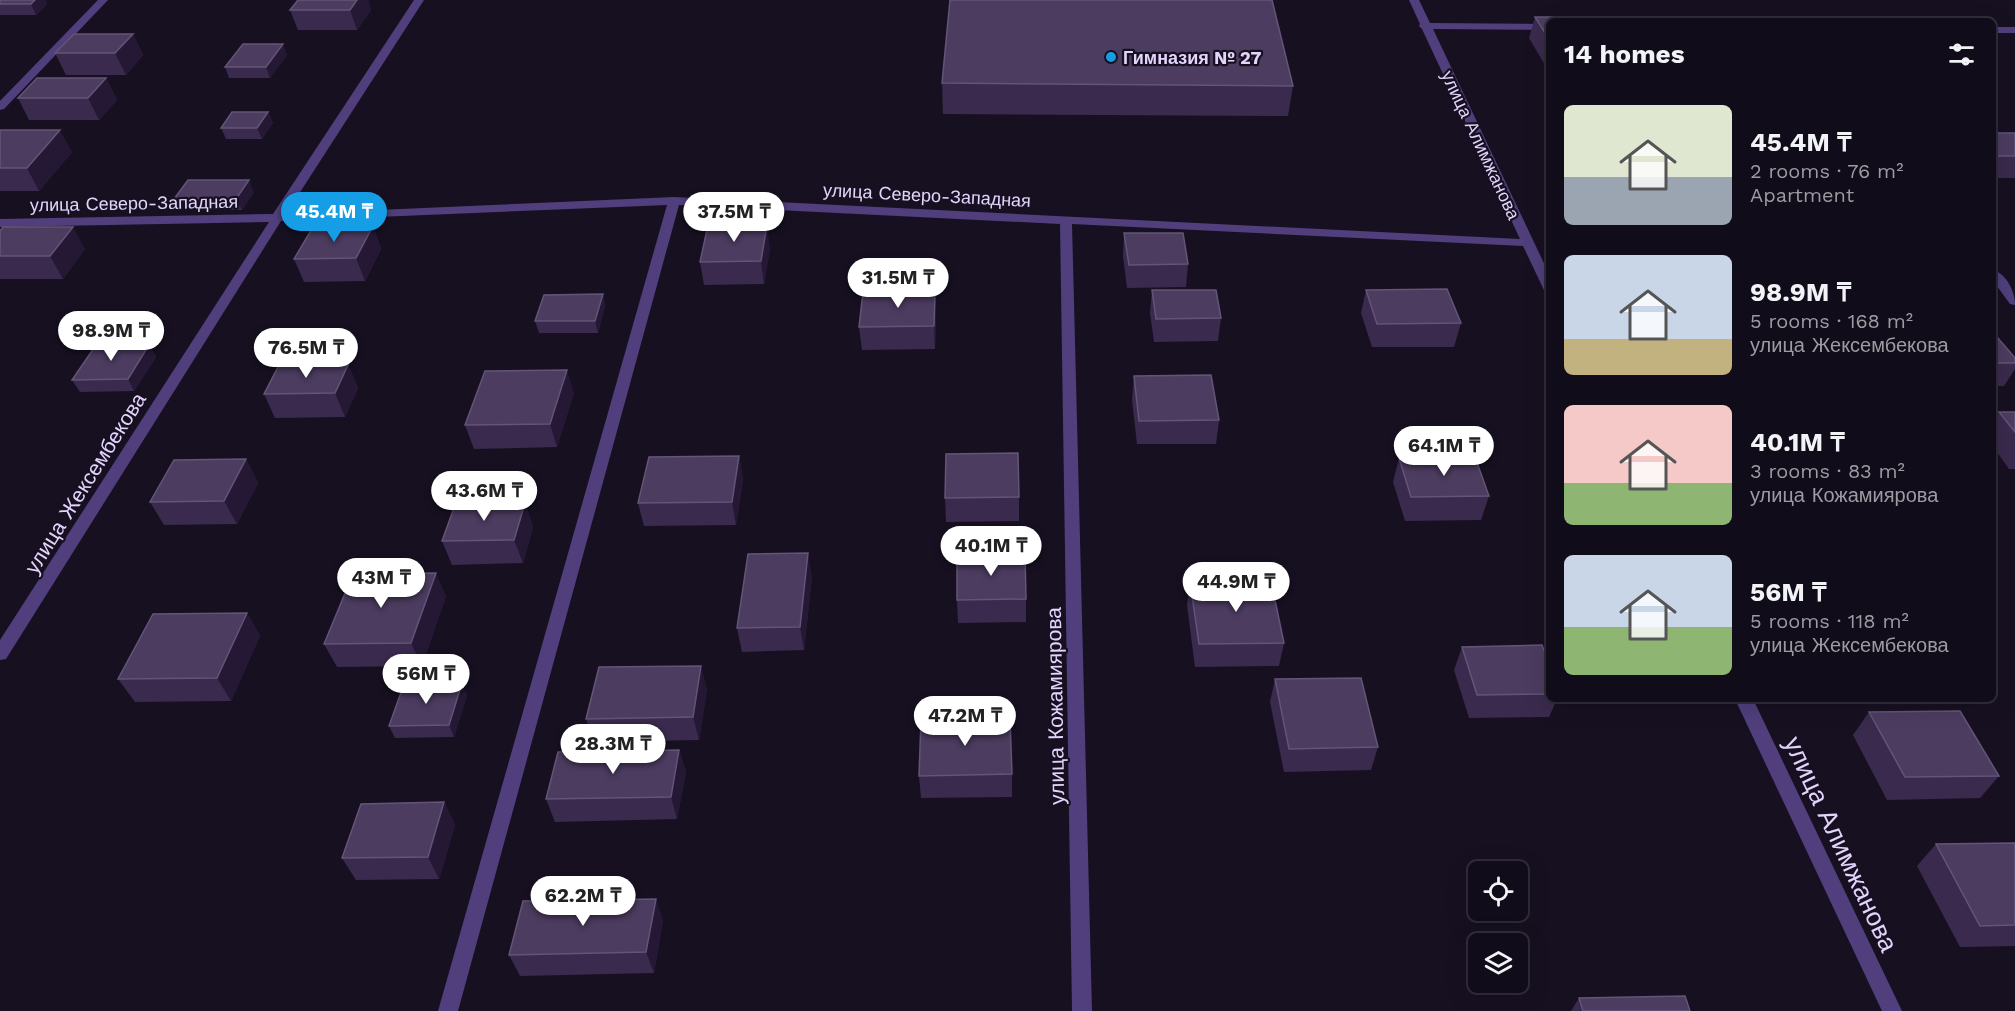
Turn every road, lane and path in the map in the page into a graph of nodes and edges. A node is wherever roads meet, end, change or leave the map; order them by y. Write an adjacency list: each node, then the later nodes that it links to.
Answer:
1 (103, 0): 8 (street)
2 (418, 0): 10 (street, улица Жексембекова)
3 (1414, 0): 4 (street, улица Алимжанова)
4 (1424, 26): 5 (street); 13 (street, улица Алимжанова)
5 (1546, 27)
6 (1996, 30): 7 (street)
7 (2015, 30)
8 (0, 107)
9 (674, 201): 10 (street, улица Северо-Западная); 11 (street, улица Северо-Западная); 19 (street)
10 (276, 218): 12 (street, улица Северо-Западная); 17 (street, улица Жексембекова)
11 (1066, 220): 13 (street, улица Северо-Западная); 20 (street, улица Кожамиярова)
12 (0, 223)
13 (1527, 243): 15 (street, улица Алимжанова)
14 (1996, 277): 16 (street)
15 (1546, 282)
16 (2015, 301)
17 (0, 654)
18 (1745, 702): 21 (street, улица Алимжанова)
19 (448, 1011)
20 (1082, 1011)
21 (1892, 1011)

